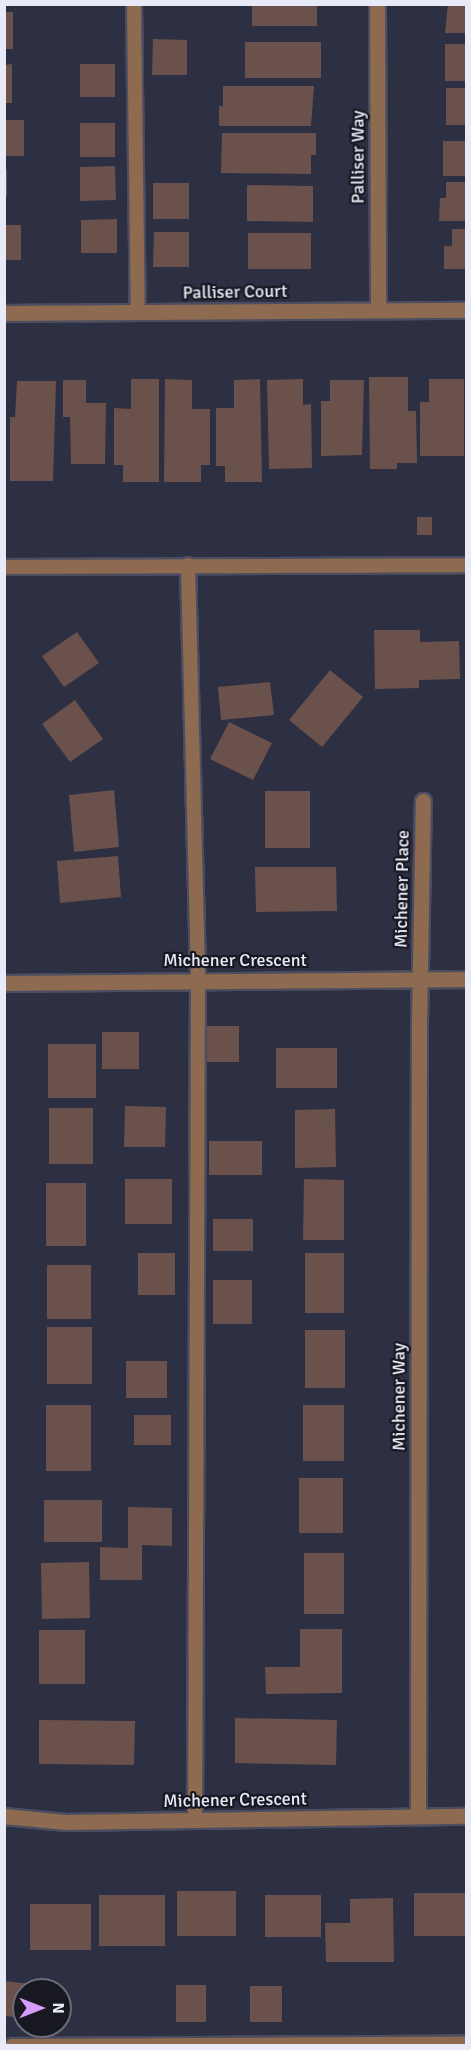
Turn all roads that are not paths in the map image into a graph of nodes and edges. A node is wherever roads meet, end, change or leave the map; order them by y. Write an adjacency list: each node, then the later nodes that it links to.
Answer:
1 (134, 4): 6 (lane)
2 (377, 4): 3 (street, Palliser Way)
3 (378, 310): 4 (street, Palliser Court); 6 (street, Palliser Court)
4 (466, 310)
5 (4, 313): 6 (street, Palliser Court)
6 (138, 313)
7 (188, 565): 8 (lane); 9 (lane); 13 (lane)
8 (466, 565)
9 (4, 567)
10 (423, 801): 11 (street, Michener Place)
11 (420, 978): 12 (street, Michener Crescent); 13 (street, Michener Crescent); 16 (street, Michener Way)
12 (466, 979)
13 (198, 980): 14 (street, Michener Crescent); 18 (lane)
14 (4, 983)
15 (4, 1816): 18 (street, Michener Crescent)
16 (418, 1816): 17 (street, Michener Crescent); 18 (street, Michener Crescent)
17 (466, 1816)
18 (195, 1820)
19 (466, 2044): 20 (lane)
20 (12, 2046)

